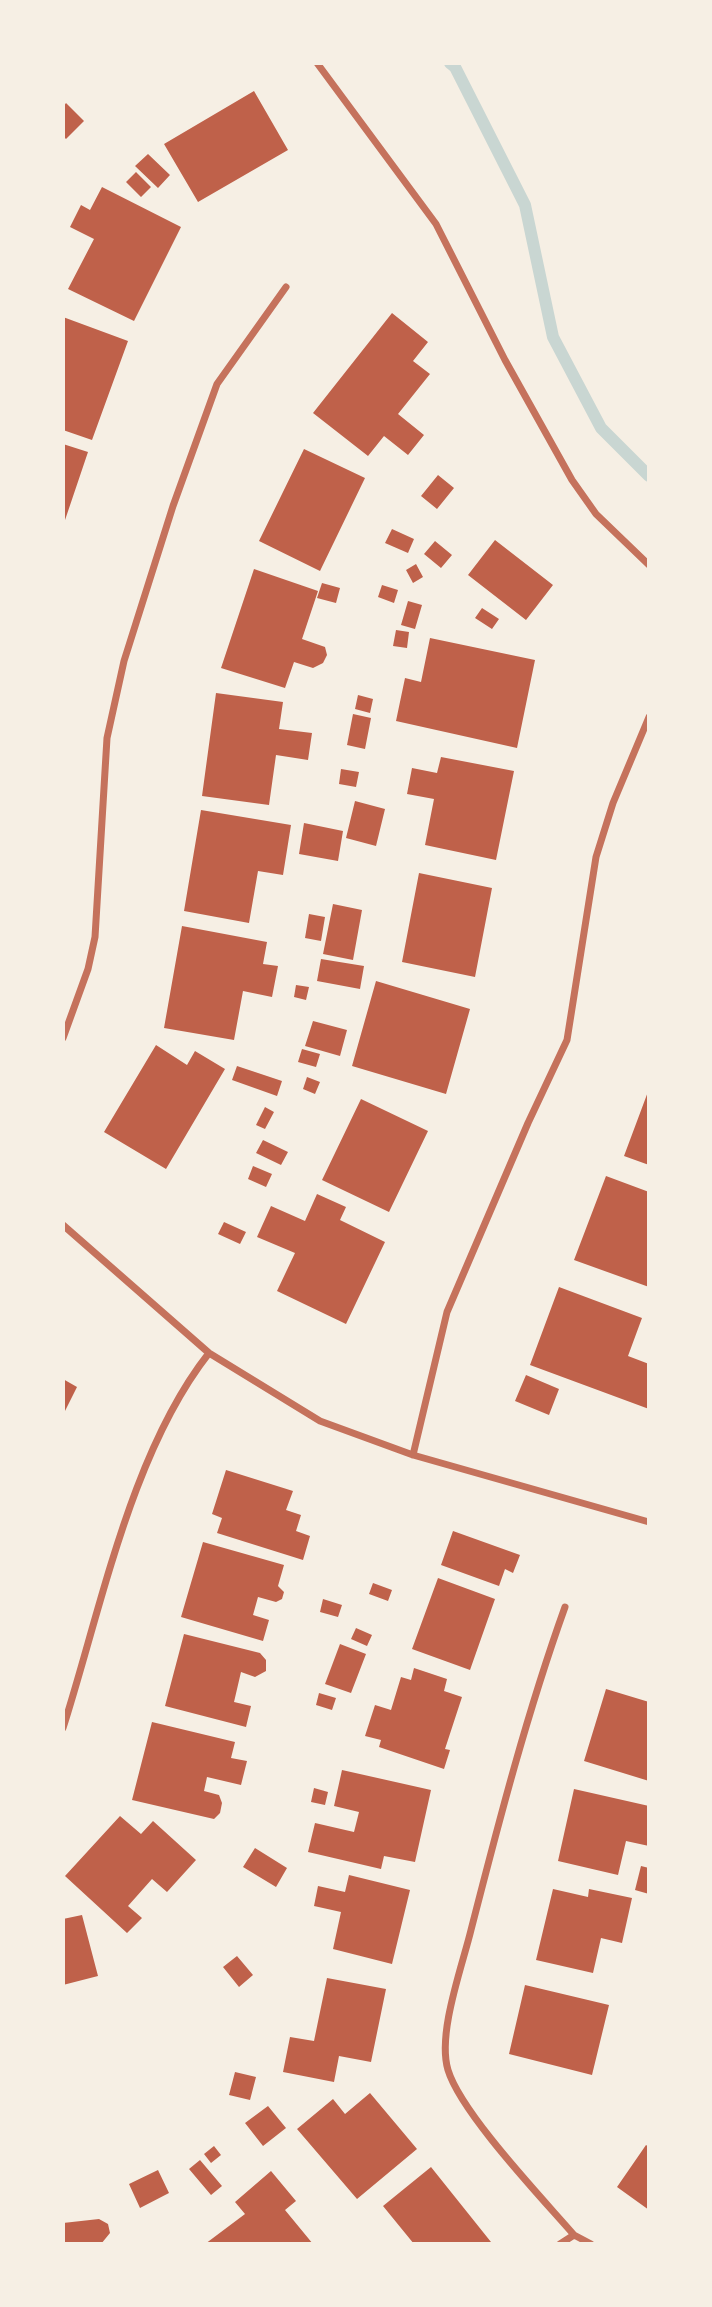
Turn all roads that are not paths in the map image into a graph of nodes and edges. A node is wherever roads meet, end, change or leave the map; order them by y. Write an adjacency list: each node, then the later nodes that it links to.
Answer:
1 (317, 63): 3 (street)
2 (286, 286): 5 (street)
3 (649, 565)
4 (649, 718): 8 (street)
5 (63, 1038)
6 (63, 1225): 7 (street)
7 (209, 1353): 8 (street); 11 (street)
8 (413, 1455): 9 (street)
9 (649, 1522)
10 (565, 1607): 12 (street)
11 (63, 1728)
12 (574, 2235): 13 (street); 14 (street)
13 (560, 2244)
14 (591, 2244)

